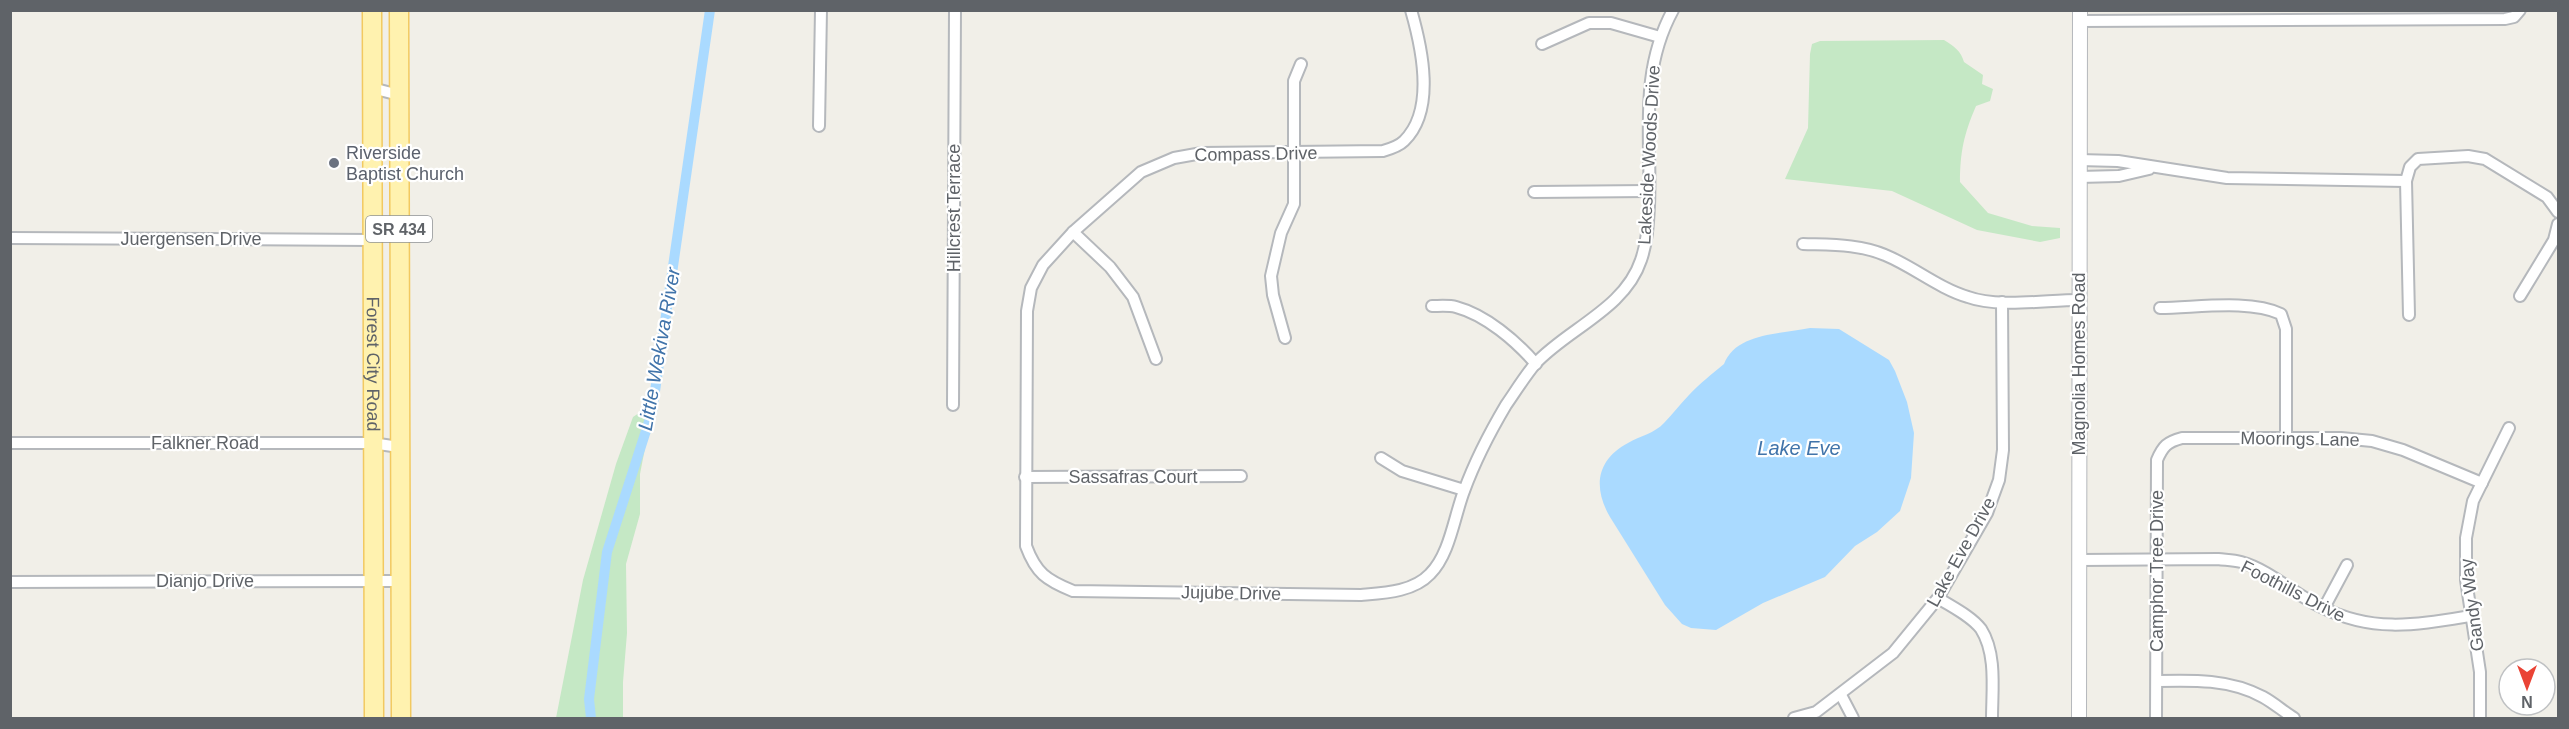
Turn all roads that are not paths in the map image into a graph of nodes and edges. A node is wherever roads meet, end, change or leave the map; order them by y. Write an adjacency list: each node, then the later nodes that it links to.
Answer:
1 (372, 10): 13 (main road, Forest City Road / SR 434)
2 (399, 10): 14 (main road, Forest City Road / SR 434)
3 (821, 10): 15 (street)
4 (955, 10): 40 (street, Hillcrest Terrace)
5 (1411, 10): 16 (street, Compass Drive)
6 (1673, 10): 10 (street, Lakeside Woods Drive)
7 (2520, 10): 9 (street)
8 (2080, 16): 9 (street); 17 (street, Magnolia Homes Road)
9 (2163, 16)
10 (1660, 37): 11 (street); 23 (street, Lakeside Woods Drive)
11 (1542, 44)
12 (1301, 64): 16 (street)
13 (372, 88): 14 (street); 29 (main road, Forest City Road / SR 434)
14 (399, 95): 46 (main road, Forest City Road / SR 434)
15 (819, 126)
16 (1294, 153): 27 (street, Compass Drive); 37 (street)
17 (2079, 160): 18 (street); 20 (street, Magnolia Homes Road)
18 (2110, 161): 19 (street); 21 (street)
19 (2155, 167): 21 (street); 22 (street)
20 (2079, 177): 21 (street); 32 (street, Magnolia Homes Road)
21 (2110, 177)
22 (2406, 181): 25 (street); 36 (street)
23 (1649, 191): 24 (street); 39 (street, Lakeside Woods Drive)
24 (1534, 192)
25 (2559, 212)
26 (2559, 224): 31 (street)
27 (1073, 232): 38 (street); 49 (street, Compass Drive)
28 (10, 238): 29 (street, Juergensen Drive)
29 (372, 240): 45 (main road, Forest City Road / SR 434)
30 (1803, 244): 33 (street)
31 (2520, 296)
32 (2079, 300): 33 (street); 53 (street, Magnolia Homes Road)
33 (2002, 302): 58 (street, Lake Eve Drive)
34 (1432, 306): 39 (street)
35 (2160, 309): 43 (street)
36 (2409, 315)
37 (1285, 338)
38 (1156, 359)
39 (1536, 363): 51 (street, Lakeside Woods Drive)
40 (953, 405)
41 (2509, 428): 50 (street, Gandy Way)
42 (2182, 438): 43 (street, Moorings Lane); 52 (street, Camphor Tree Drive)
43 (2286, 438): 50 (street, Moorings Lane)
44 (10, 443): 45 (street, Falkner Road)
45 (372, 443): 46 (street, Falkner Road); 55 (main road, Forest City Road / SR 434)
46 (399, 447): 56 (main road, Forest City Road / SR 434)
47 (1381, 458): 51 (street)
48 (1241, 476): 49 (street, Sassafras Court)
49 (1025, 477): 51 (street, Jujube Drive)
50 (2482, 483): 60 (street, Gandy Way)
51 (1464, 490)
52 (2158, 559): 53 (street, Foothills Drive); 59 (street, Foothills Drive); 61 (street, Camphor Tree Drive)
53 (2079, 560): 68 (street, Magnolia Homes Road)
54 (2347, 566): 59 (street)
55 (373, 581): 56 (street, Dianjo Drive); 57 (street, Dianjo Drive); 63 (main road, Forest City Road / SR 434)
56 (400, 581): 64 (main road, Forest City Road / SR 434)
57 (10, 582)
58 (1938, 598): 62 (street, Lake Eve Drive); 67 (street)
59 (2324, 608): 60 (street, Foothills Drive)
60 (2470, 616): 71 (street, Gandy Way)
61 (2157, 681): 69 (street, Camphor Tree Drive); 70 (street)
62 (1841, 695): 65 (street, Lake Eve Drive); 66 (street)
63 (374, 718)
64 (401, 718)
65 (1794, 718)
66 (1853, 718)
67 (1992, 718)
68 (2079, 718)
69 (2156, 718)
70 (2294, 718)
71 (2480, 718)

